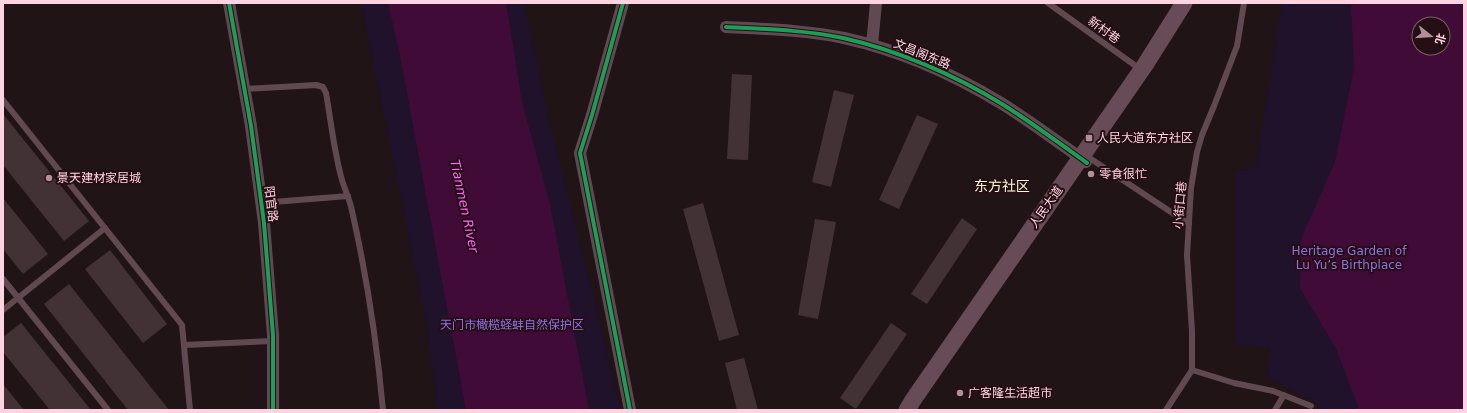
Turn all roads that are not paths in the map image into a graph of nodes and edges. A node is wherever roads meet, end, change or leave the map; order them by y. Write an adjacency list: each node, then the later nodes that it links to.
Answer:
1 (230, 3): 11 (street, 阳官路)
2 (623, 3): 30 (street)
3 (876, 3): 9 (street)
4 (1048, 3): 10 (lane, 新村巷)
5 (1184, 3): 10 (main road, 人民大道)
6 (1192, 3): 10 (main road, 人民大道)
7 (1244, 3): 16 (lane, 小街口巷)
8 (726, 27): 9 (street, 文昌阁东路)
9 (872, 45): 13 (street, 文昌阁东路)
10 (1145, 73): 13 (main road, 人民大道)
11 (244, 89): 14 (lane); 15 (street, 阳官路)
12 (3, 100): 17 (lane)
13 (1085, 158): 16 (lane); 31 (main road, 人民大道); 32 (main road, 人民大道)
14 (348, 196): 15 (lane); 29 (lane)
15 (261, 203): 21 (street, 阳官路)
16 (1189, 224): 23 (lane, 小街口巷)
17 (105, 228): 19 (lane); 22 (lane)
18 (3, 279): 19 (lane)
19 (18, 298): 20 (lane); 26 (lane)
20 (3, 310)
21 (273, 341): 22 (lane); 28 (street, 阳官路)
22 (184, 345): 27 (lane)
23 (1192, 370): 24 (lane); 33 (lane)
24 (1284, 395): 25 (lane); 34 (lane)
25 (1311, 406)
26 (108, 410)
27 (190, 410)
28 (273, 410)
29 (383, 410)
30 (630, 410)
31 (907, 410)
32 (915, 410)
33 (1166, 410)
34 (1275, 410)

